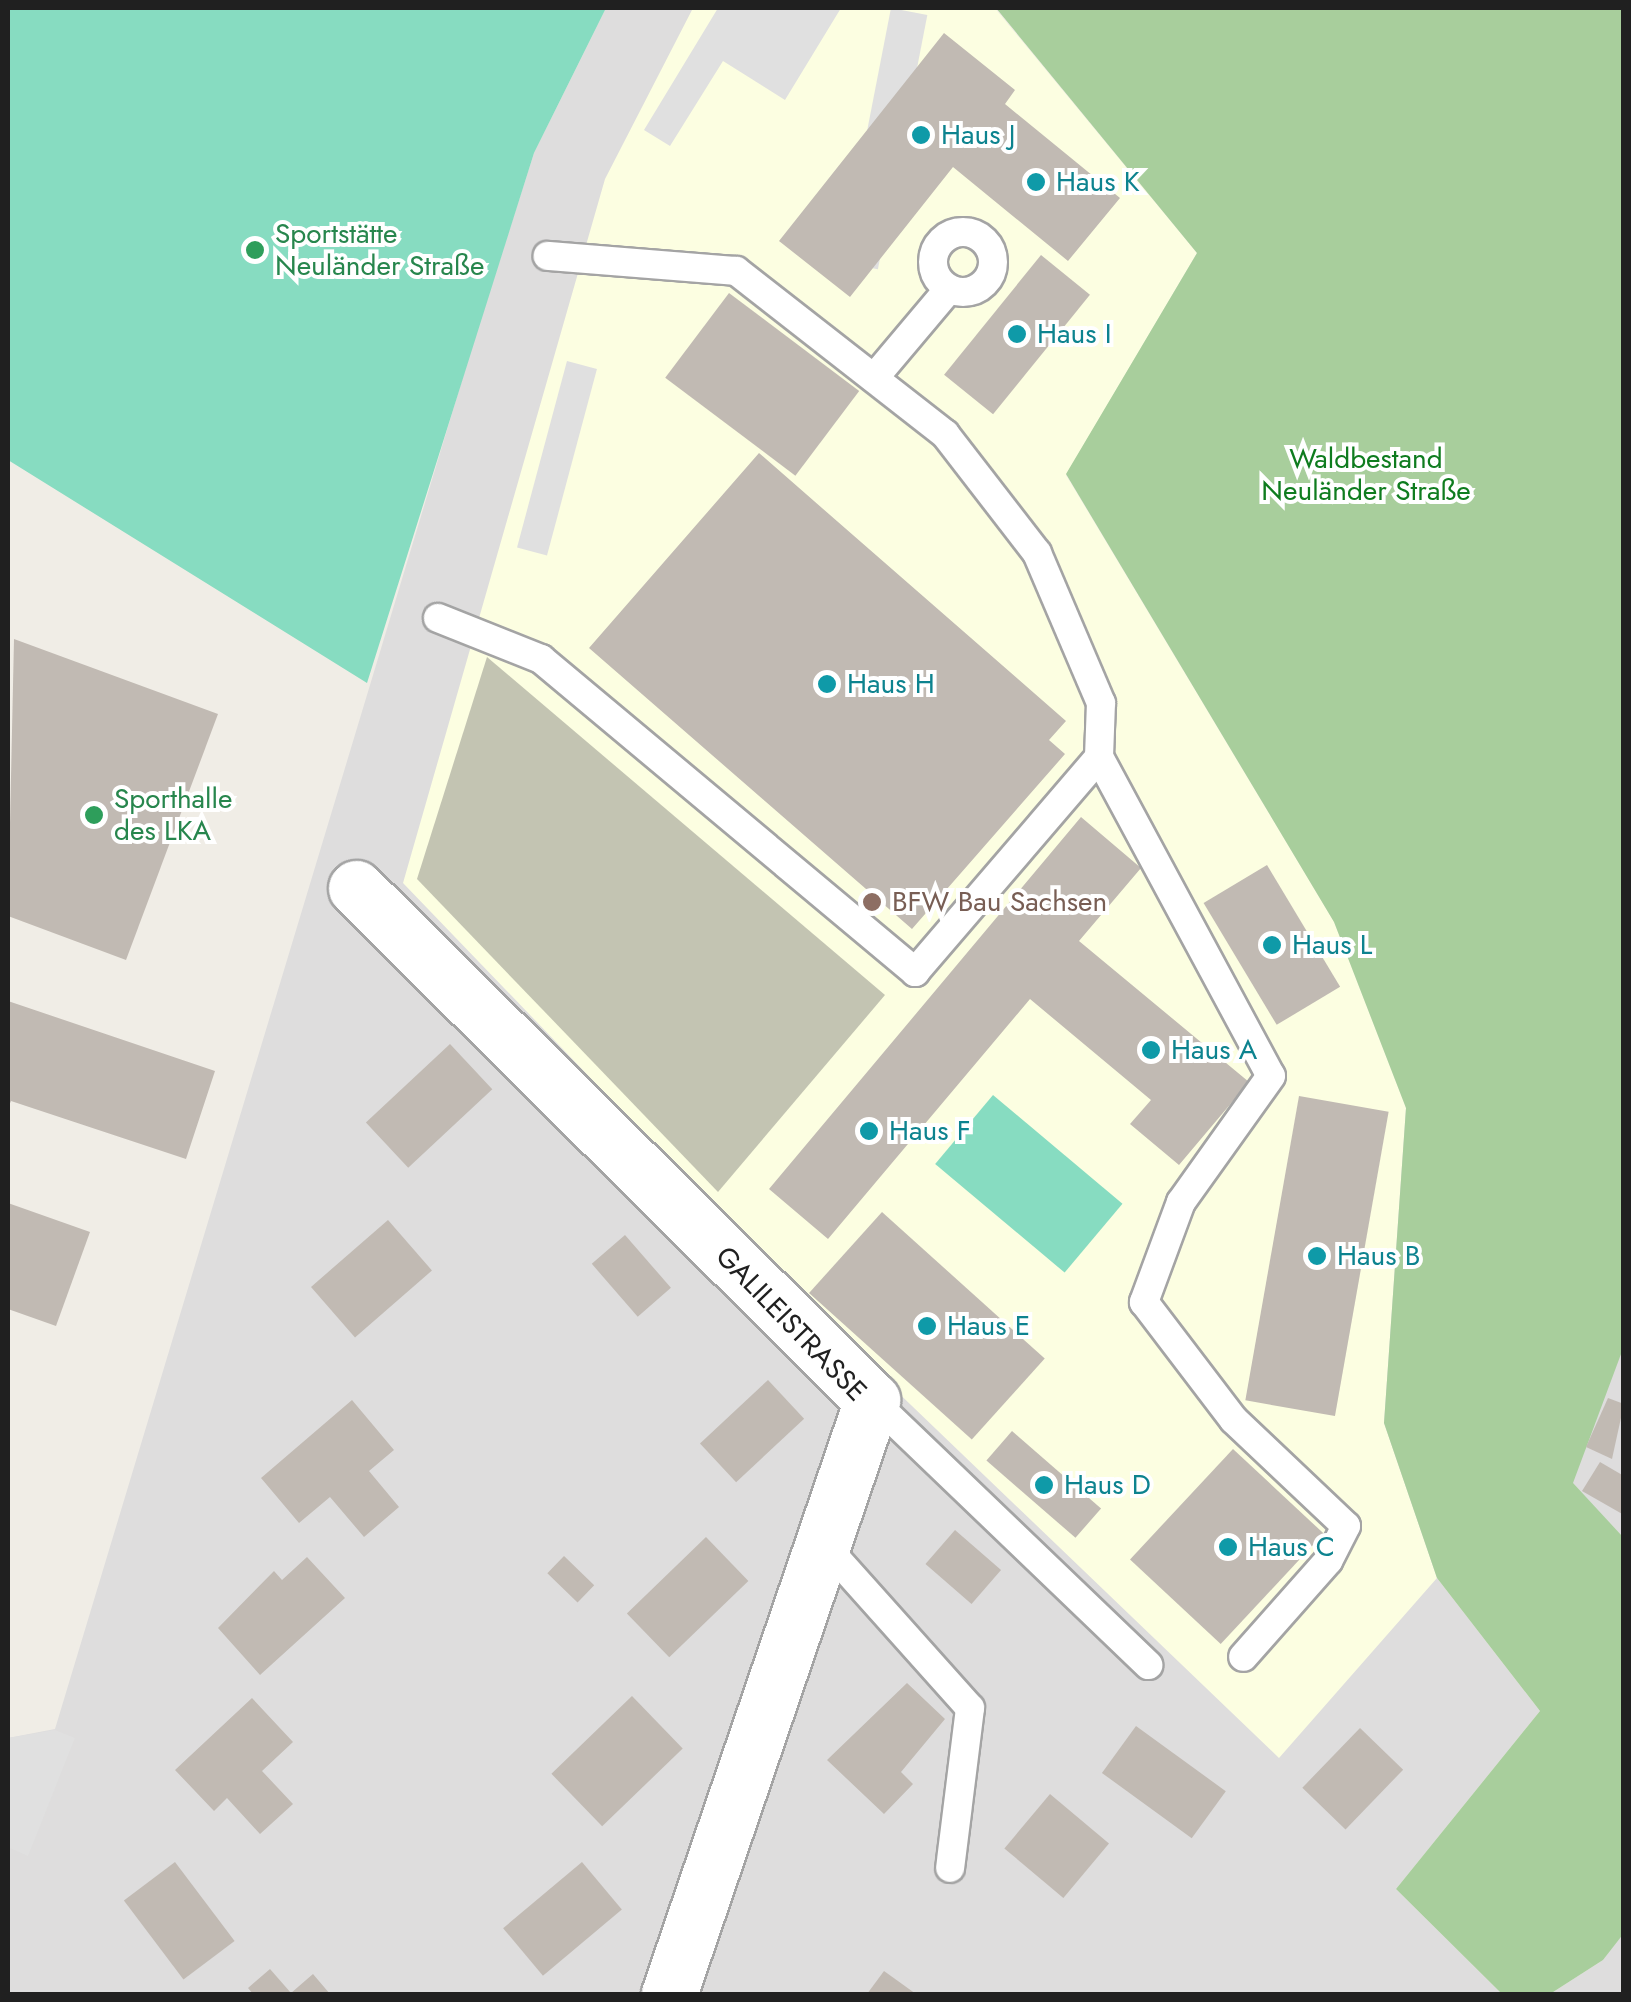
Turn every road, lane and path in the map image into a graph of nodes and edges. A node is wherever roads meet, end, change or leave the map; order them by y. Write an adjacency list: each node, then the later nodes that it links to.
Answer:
1 (548, 256): 3 (lane)
2 (948, 289): 3 (lane)
3 (874, 378): 5 (lane)
4 (438, 618): 5 (lane)
5 (1099, 756): 9 (lane)
6 (356, 888): 7 (street, GALILEISTRASSE)
7 (872, 1400): 8 (street, GALILEISTRASSE); 10 (lane)
8 (826, 1548): 11 (lane); 12 (street, GALILEISTRASSE)
9 (1244, 1656)
10 (1148, 1666)
11 (950, 1868)
12 (669, 1994)

